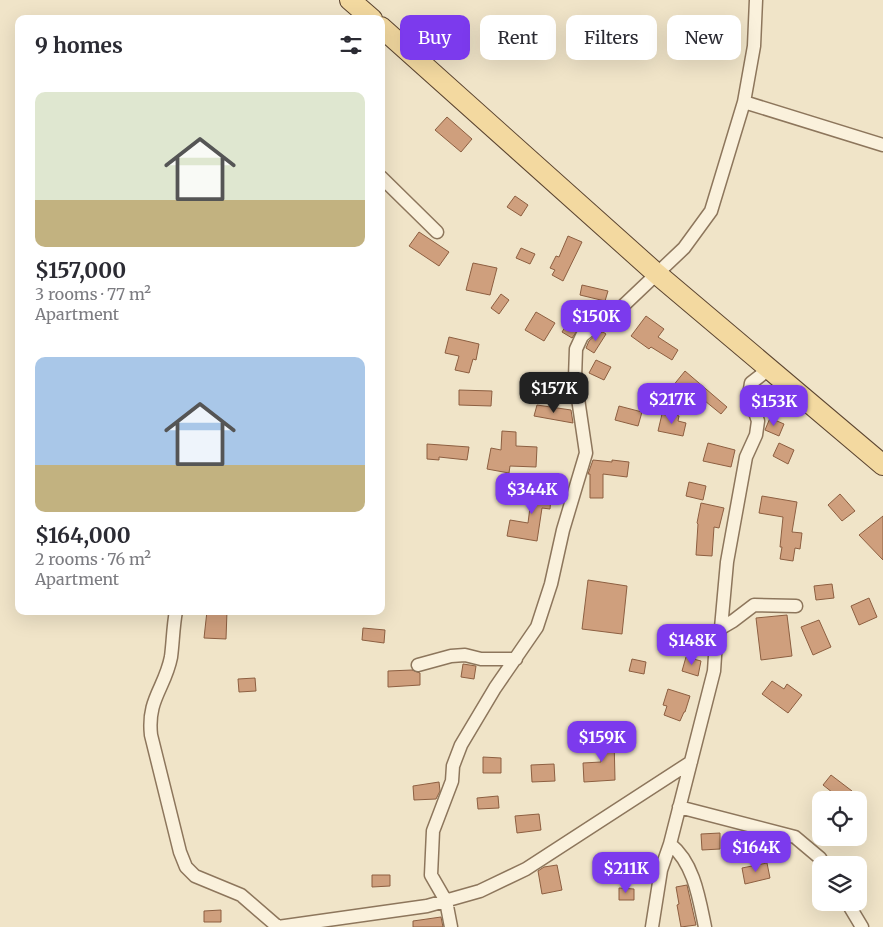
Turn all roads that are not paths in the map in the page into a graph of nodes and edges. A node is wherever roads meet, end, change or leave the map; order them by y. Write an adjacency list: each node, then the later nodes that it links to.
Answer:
1 (350, 0): 3 (main road)
2 (756, 0): 5 (street)
3 (366, 15)
4 (385, 33): 9 (main road)
5 (744, 102): 6 (street); 9 (street)
6 (883, 145)
7 (385, 182): 8 (street)
8 (437, 232)
9 (657, 274): 10 (main road); 15 (street)
10 (769, 369): 11 (main road); 14 (street)
11 (883, 465)
12 (796, 606): 14 (street)
13 (176, 615): 21 (street)
14 (721, 628): 17 (street)
15 (516, 659): 16 (street); 21 (street)
16 (418, 665)
17 (691, 762): 18 (street); 21 (street)
18 (679, 808): 19 (street); 20 (street)
19 (670, 844): 24 (street); 25 (street)
20 (818, 856)
21 (446, 901): 23 (street)
22 (852, 911): 26 (street)
23 (450, 927)
24 (652, 927)
25 (706, 927)
26 (862, 927)

